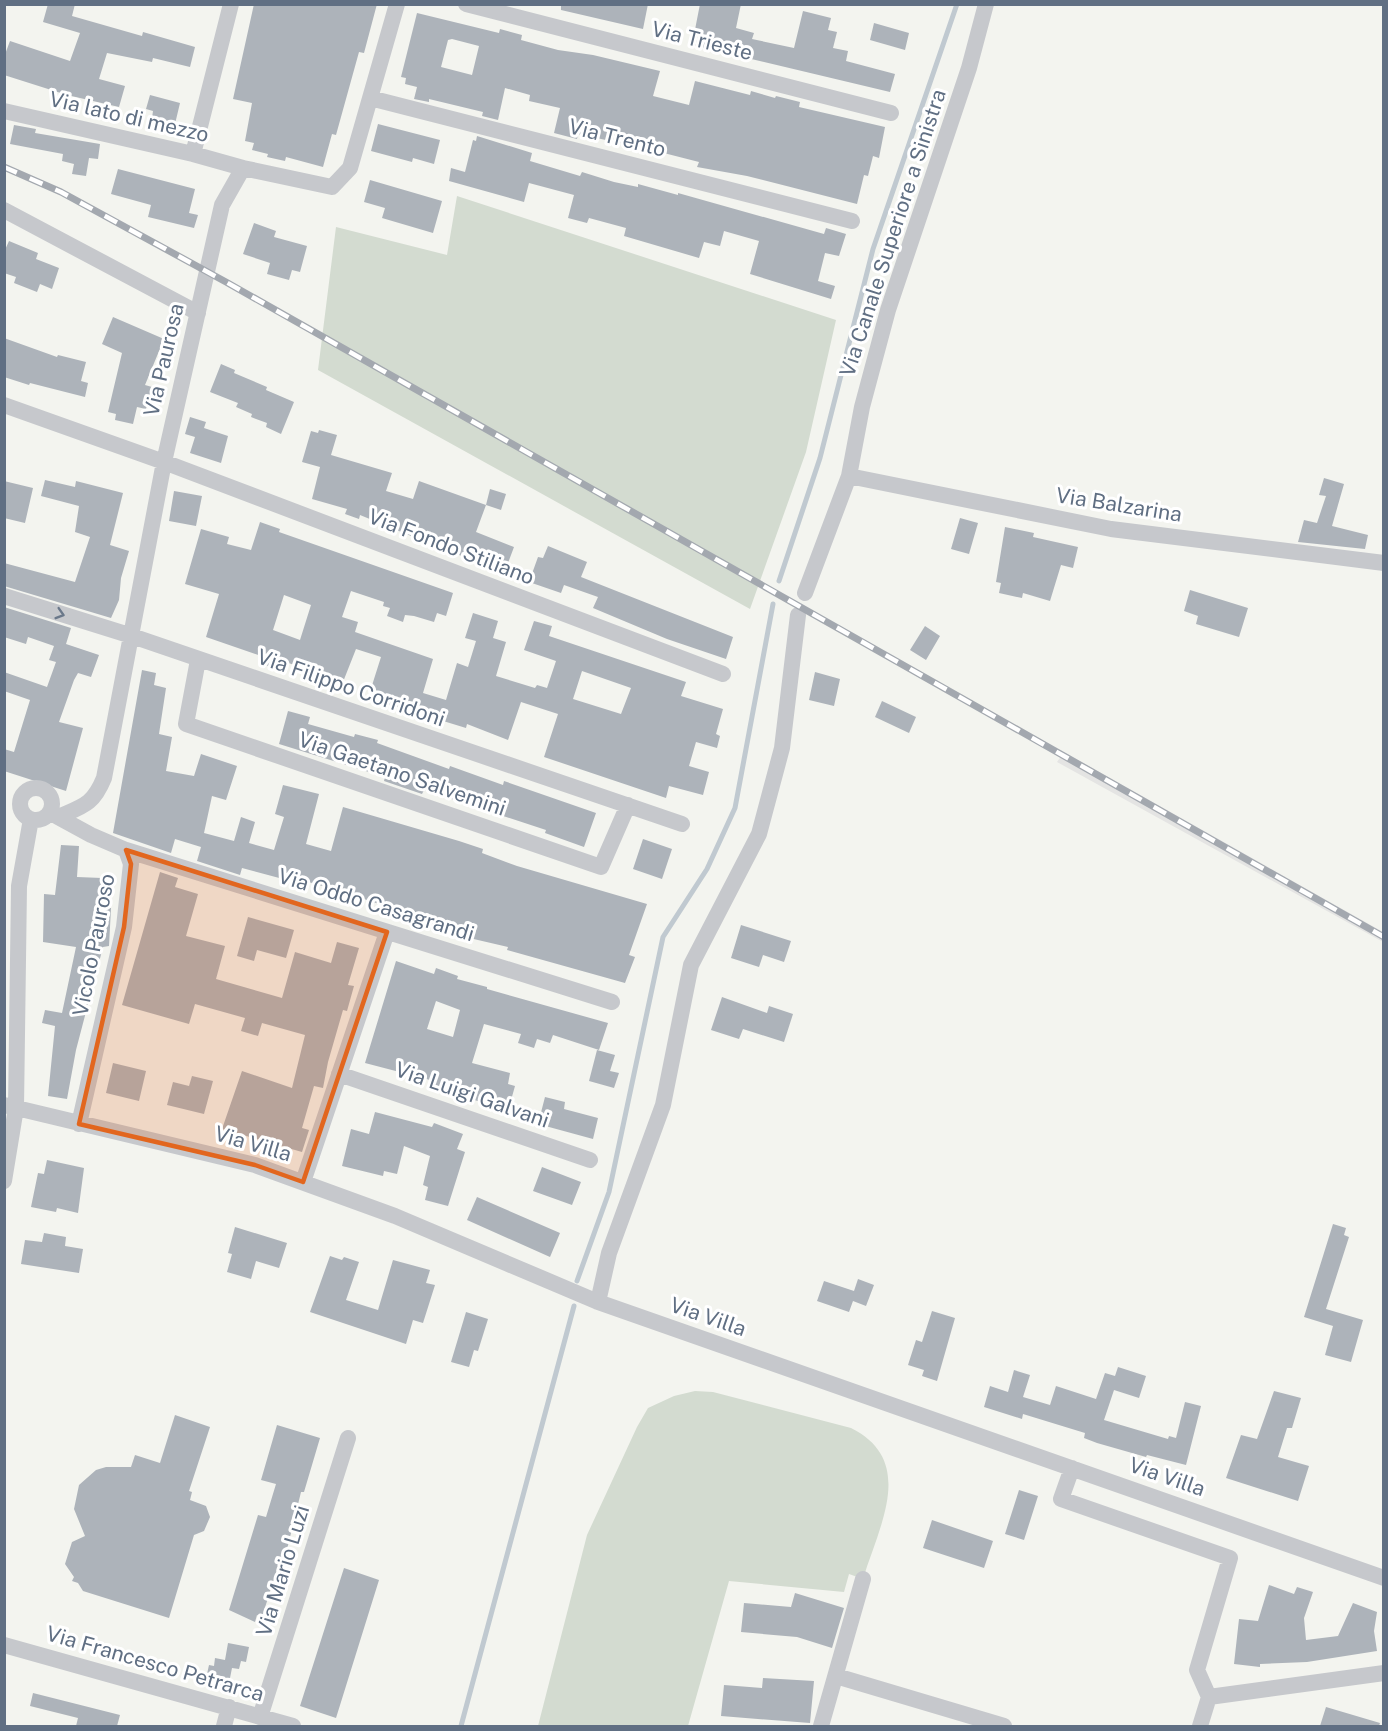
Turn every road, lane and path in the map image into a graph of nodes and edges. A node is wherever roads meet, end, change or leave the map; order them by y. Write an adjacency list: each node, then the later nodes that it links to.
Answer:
1 (231, 4): 8 (street)
2 (397, 4): 5 (street)
3 (466, 4): 7 (street, Via Trieste)
4 (986, 4): 15 (street, Via Canale Superiore a Sinistra)
5 (370, 98): 9 (street); 11 (street, Via Trento)
6 (4, 111): 8 (street, Via lato di mezzo)
7 (891, 113)
8 (193, 154): 9 (street, Via lato di mezzo)
9 (243, 168): 12 (street, Via Paurosa)
10 (4, 210): 12 (street)
11 (852, 221)
12 (198, 313): 14 (street, Via Paurosa)
13 (4, 405): 14 (street, Via Fondo Stiliano)
14 (164, 462): 20 (street, Via Paurosa); 22 (street, Via Fondo Stiliano)
15 (849, 476): 16 (street, Via Balzarina); 17 (street, Via Canale Superiore a Sinistra)
16 (1383, 563)
17 (805, 593)
18 (4, 597): 20 (street, Via Filippo Corridoni, one-way to 20)
19 (798, 615): 38 (street)
20 (132, 636): 21 (street, Via Filippo Corridoni); 25 (street, Via Paurosa)
21 (198, 660): 24 (street, Via Filippo Corridoni); 24 (street, Via Gaetano Salvemini)
22 (723, 674)
23 (11, 797): 25 (street); 26 (street)
24 (628, 805): 27 (street, Via Filippo Corridoni)
25 (54, 814): 26 (street, Via Paurosa); 28 (street, Vicolo Pauroso)
26 (31, 819): 30 (street)
27 (682, 824)
28 (126, 850): 29 (street, Via Oddo Casagrandi); 34 (street, Vicolo Pauroso)
29 (387, 932): 31 (street, Via Oddo Casagrandi); 32 (street)
30 (11, 961): 33 (street)
31 (612, 1002)
32 (339, 1074): 35 (street, Via Luigi Galvani); 37 (street)
33 (10, 1107): 34 (street, Via Villa); 36 (street)
34 (79, 1124): 37 (street, Via Villa)
35 (590, 1160)
36 (4, 1181)
37 (303, 1182): 38 (street, Via Villa)
38 (598, 1302): 40 (street, Via Villa)
39 (348, 1438): 48 (street, Via Mario Luzi)
40 (1072, 1468): 41 (street, Via Villa); 46 (street)
41 (1383, 1578)
42 (863, 1579): 45 (street)
43 (4, 1645): 47 (street, Via Francesco Petrarca)
44 (1383, 1672): 46 (street)
45 (836, 1676): 51 (street); 52 (street)
46 (1209, 1697): 53 (street)
47 (229, 1707): 48 (street, Via Francesco Petrarca); 49 (street)
48 (260, 1717): 50 (street, Via Francesco Petrarca)
49 (224, 1726)
50 (293, 1726)
51 (821, 1726)
52 (1004, 1726)
53 (1200, 1726)

